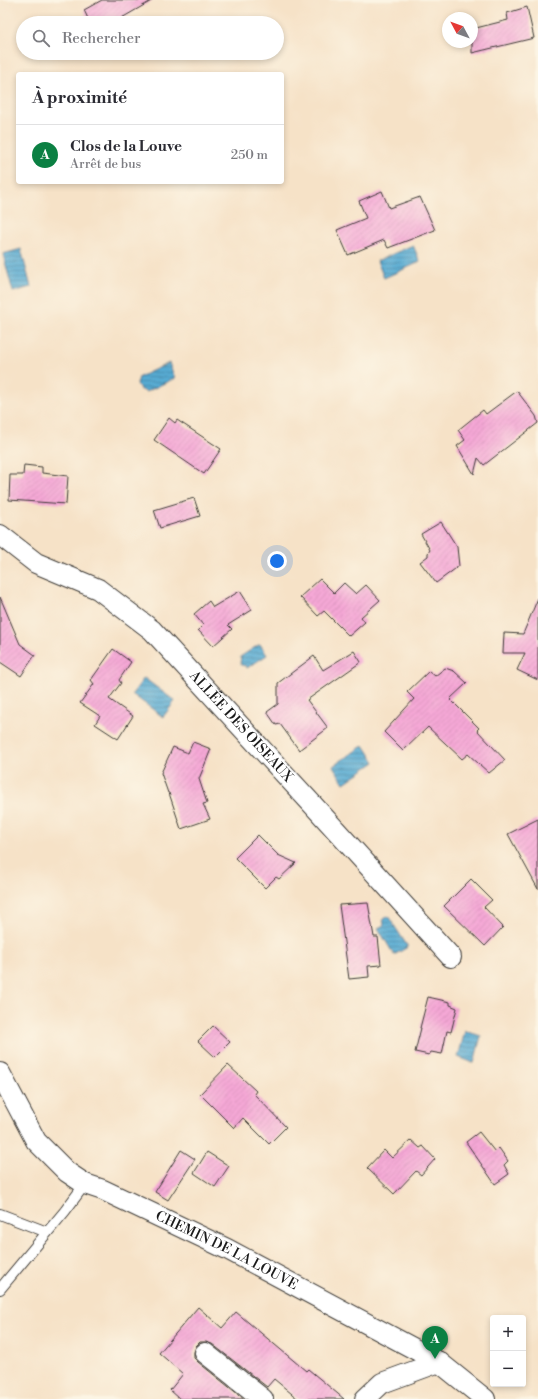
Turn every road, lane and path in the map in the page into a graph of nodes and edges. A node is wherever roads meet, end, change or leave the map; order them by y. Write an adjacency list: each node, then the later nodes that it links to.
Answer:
1 (0, 535): 2 (street, ALLÉE DES OISEAUX)
2 (451, 957)
3 (0, 1073): 4 (street, CHEMIN DE LA LOUVE)
4 (85, 1184): 6 (lane); 9 (street, CHEMIN DE LA LOUVE)
5 (0, 1214): 6 (lane)
6 (47, 1232): 7 (lane)
7 (0, 1289)
8 (205, 1354): 10 (street)
9 (439, 1362): 11 (street); 12 (street, CHEMIN DE LA LOUVE)
10 (263, 1399)
11 (365, 1399)
12 (485, 1399)

